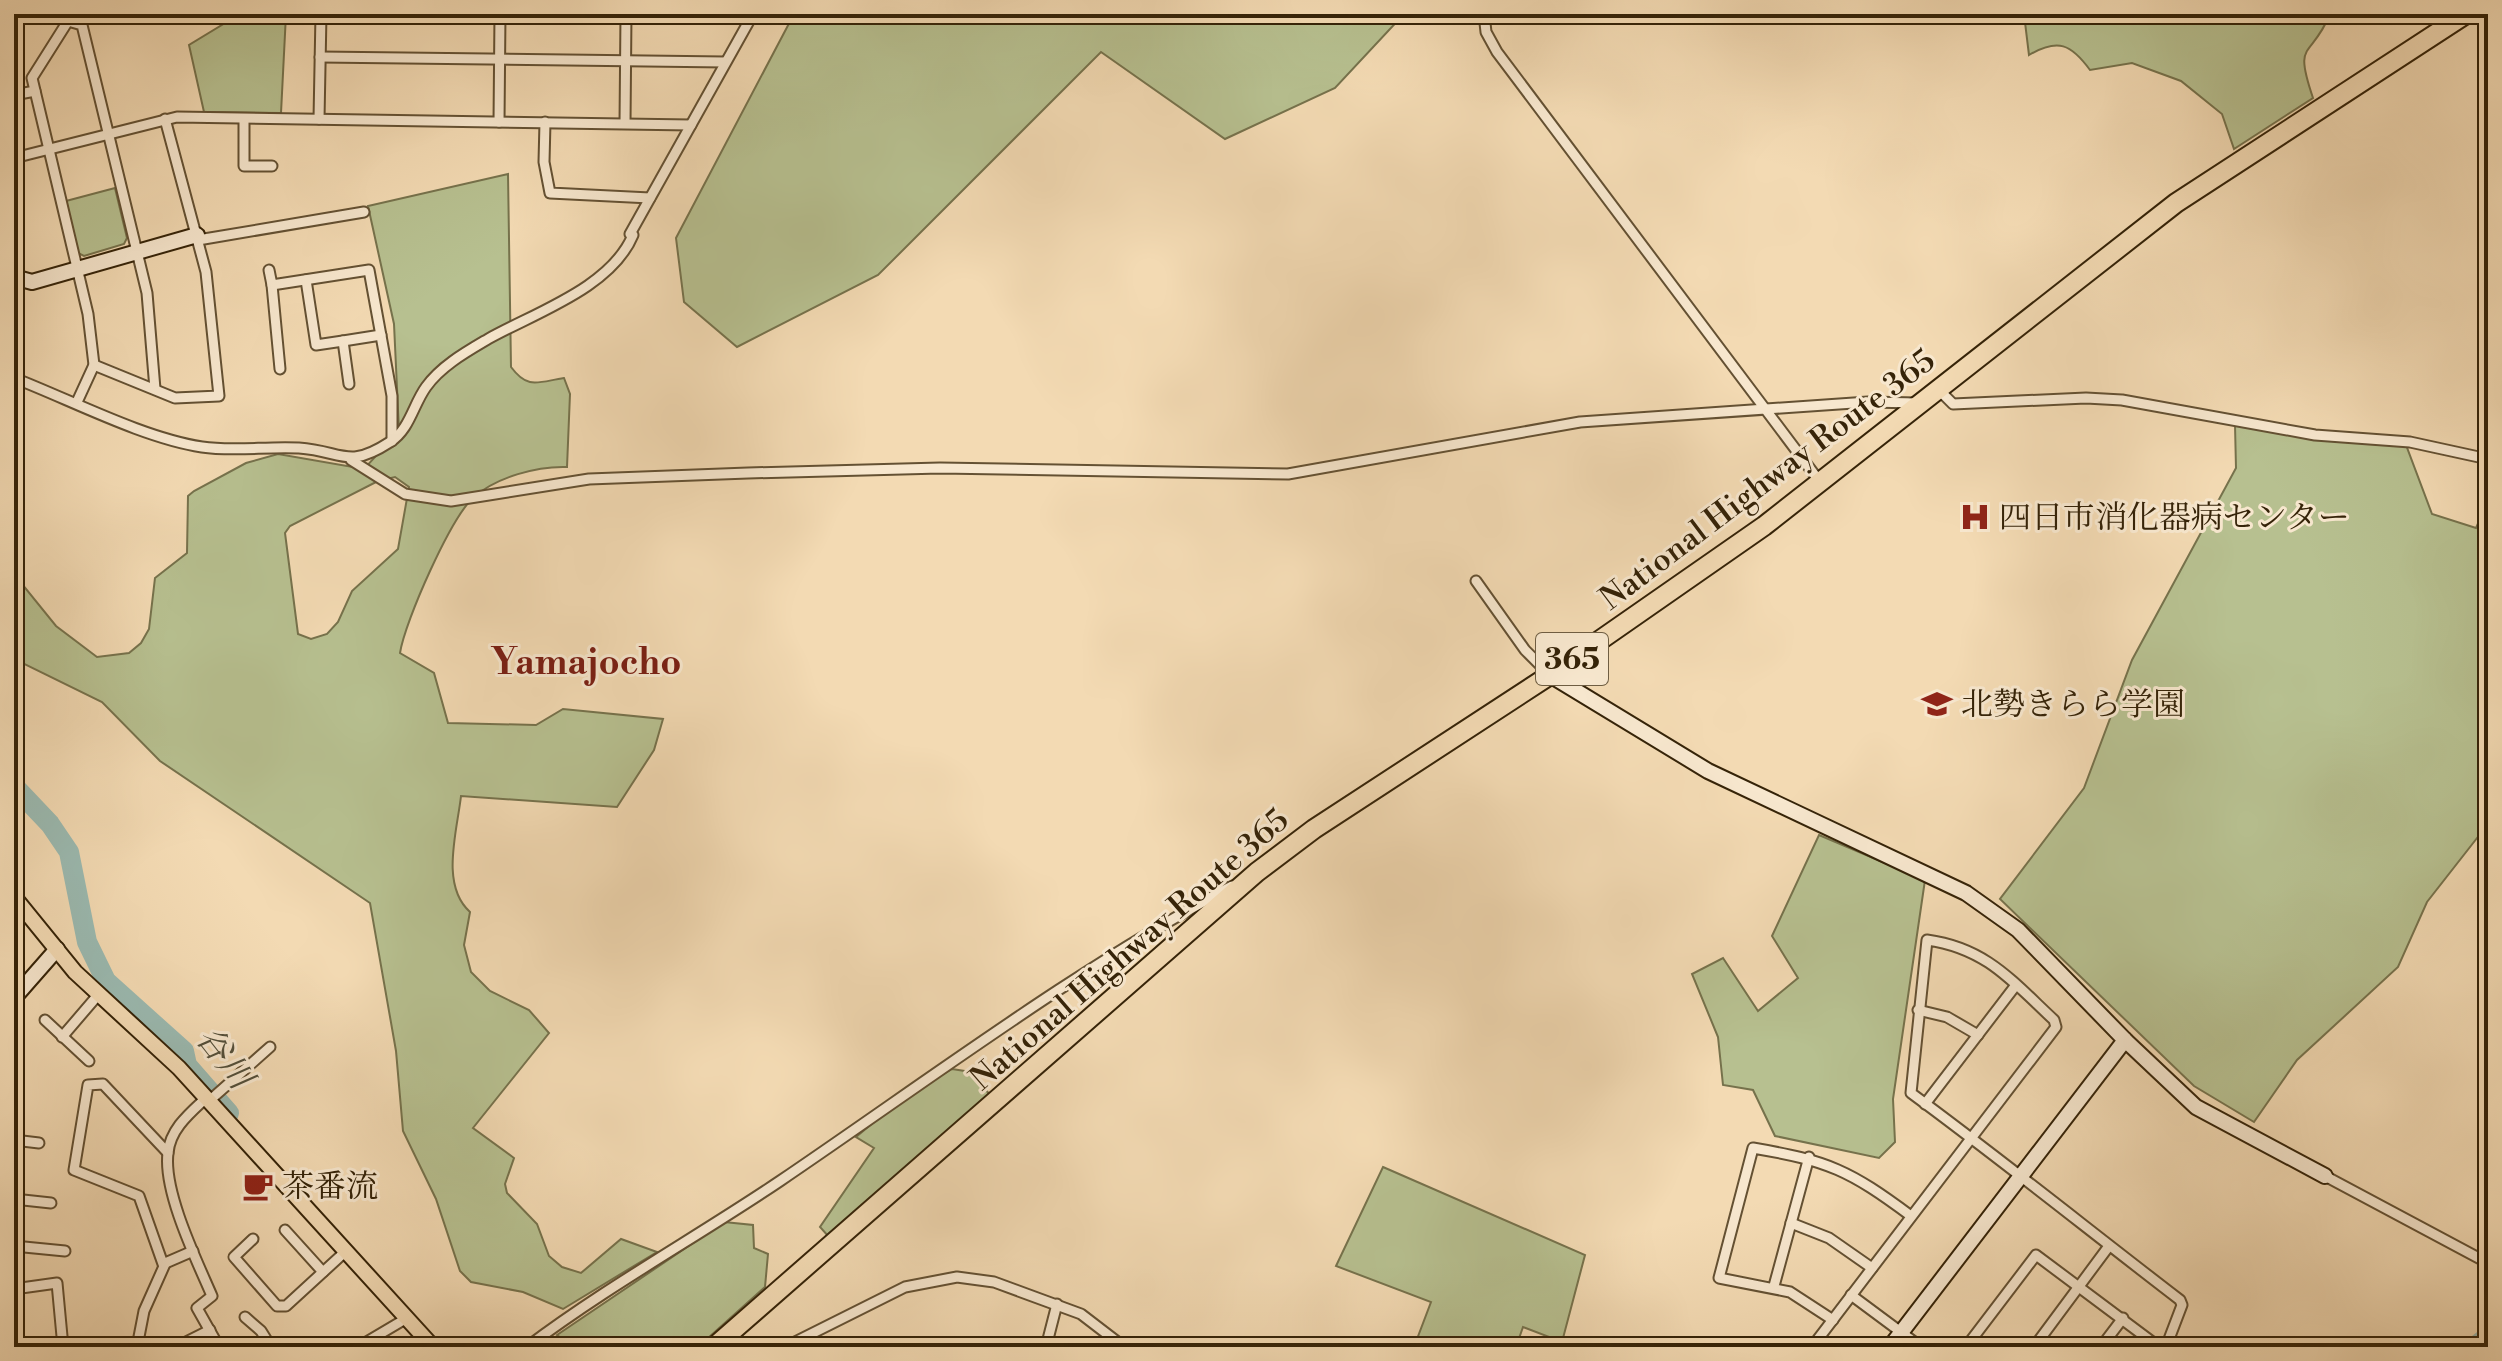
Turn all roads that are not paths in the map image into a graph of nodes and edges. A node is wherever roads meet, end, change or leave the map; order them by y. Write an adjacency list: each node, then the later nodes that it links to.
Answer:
1 (17, 14): 9 (street)
2 (321, 14): 10 (street)
3 (500, 14): 11 (street)
4 (626, 14): 12 (street)
5 (753, 14): 13 (street)
6 (1484, 14): 46 (street)
7 (2466, 14): 43 (highway, National Highway Route 365 / 365)
8 (69, 17): 14 (street); 23 (street)
9 (14, 19)
10 (320, 57): 11 (street); 18 (street)
11 (499, 59): 12 (street); 19 (street)
12 (625, 60): 13 (street); 21 (street)
13 (725, 62): 22 (street)
14 (35, 91): 15 (street); 24 (street)
15 (14, 95)
16 (165, 119): 17 (street); 23 (street); 29 (street)
17 (244, 119): 18 (street); 26 (street)
18 (319, 119): 19 (street)
19 (499, 122): 20 (street)
20 (545, 122): 21 (street); 27 (street)
21 (625, 123): 22 (street)
22 (691, 125): 27 (street)
23 (108, 134): 24 (street); 30 (street)
24 (49, 149): 25 (street); 31 (street)
25 (14, 158)
26 (272, 166)
27 (650, 198): 47 (street)
28 (364, 212): 29 (street)
29 (198, 237): 30 (street); 42 (street)
30 (136, 252): 31 (street); 42 (street)
31 (77, 269): 33 (street); 38 (street)
32 (269, 270): 35 (street)
33 (14, 277)
34 (306, 280): 35 (street); 36 (street); 37 (street)
35 (272, 285): 39 (street)
36 (381, 335): 37 (street); 47 (street)
37 (343, 341): 41 (street)
38 (94, 365): 42 (street); 44 (street)
39 (280, 369)
40 (14, 378): 44 (street)
41 (349, 384)
42 (155, 389)
43 (1939, 390): 45 (highway, National Highway Route 365 / 365); 48 (street)
44 (77, 402): 49 (street)
45 (1922, 404): 46 (street); 50 (highway, National Highway Route 365 / 365)
46 (1767, 408): 49 (street); 50 (street)
47 (392, 441): 49 (street)
48 (2488, 459)
49 (351, 460)
50 (1820, 482): 52 (highway, National Highway Route 365 / 365)
51 (1476, 581): 52 (street)
52 (1550, 675): 53 (highway, National Highway Route 365 / 365); 63 (street)
53 (1257, 872): 101 (highway, National Highway Route 365 / 365); 109 (street)
54 (14, 897): 55 (main road)
55 (57, 949): 57 (main road); 58 (street)
56 (2016, 985): 59 (street); 61 (street); 68 (street)
57 (98, 995): 62 (street); 66 (main road)
58 (14, 998)
59 (1918, 1010): 61 (street); 67 (street)
60 (45, 1020): 62 (street)
61 (1978, 1035): 67 (street)
62 (62, 1037): 65 (street)
63 (2125, 1040): 73 (street); 74 (street)
64 (270, 1047): 66 (street)
65 (89, 1061)
66 (211, 1098): 71 (street); 85 (main road)
67 (1925, 1104): 68 (street)
68 (1971, 1139): 74 (street); 77 (street)
69 (14, 1140): 70 (street)
70 (39, 1143)
71 (168, 1153): 84 (street); 87 (street)
72 (1809, 1157): 77 (street); 78 (street); 90 (street)
73 (2325, 1176): 86 (street)
74 (2020, 1177): 82 (street); 100 (street)
75 (14, 1199): 76 (street)
76 (51, 1203)
77 (1911, 1216): 88 (street)
78 (1791, 1223): 88 (street); 90 (street)
79 (285, 1230): 89 (street)
80 (253, 1239): 89 (street)
81 (14, 1246): 83 (street)
82 (2109, 1246): 91 (street); 120 (street)
83 (65, 1251)
84 (193, 1251): 87 (street); 99 (street)
85 (346, 1251): 89 (street); 96 (main road)
86 (2488, 1263)
87 (165, 1264): 103 (street)
88 (1872, 1268): 93 (street)
89 (323, 1272)
90 (1774, 1286): 98 (street)
91 (2080, 1286): 97 (street); 116 (street); 117 (street)
92 (14, 1289): 102 (street)
93 (1851, 1295): 98 (street); 100 (street)
94 (1057, 1304): 110 (street); 111 (street); 112 (street)
95 (245, 1317): 106 (street)
96 (407, 1318): 107 (street); 108 (main road)
97 (2123, 1318): 118 (street); 119 (street)
98 (1833, 1320): 113 (street)
99 (210, 1330): 104 (street); 105 (street)
100 (1901, 1332): 114 (street); 115 (street)
101 (721, 1345)
102 (63, 1347)
103 (137, 1347)
104 (176, 1347)
105 (219, 1347)
106 (271, 1347)
107 (358, 1347)
108 (433, 1347)
109 (527, 1347)
110 (785, 1347)
111 (1046, 1347)
112 (1124, 1347)
113 (1812, 1347)
114 (1890, 1347)
115 (1921, 1347)
116 (1966, 1347)
117 (2034, 1347)
118 (2101, 1347)
119 (2159, 1347)
120 (2166, 1347)

